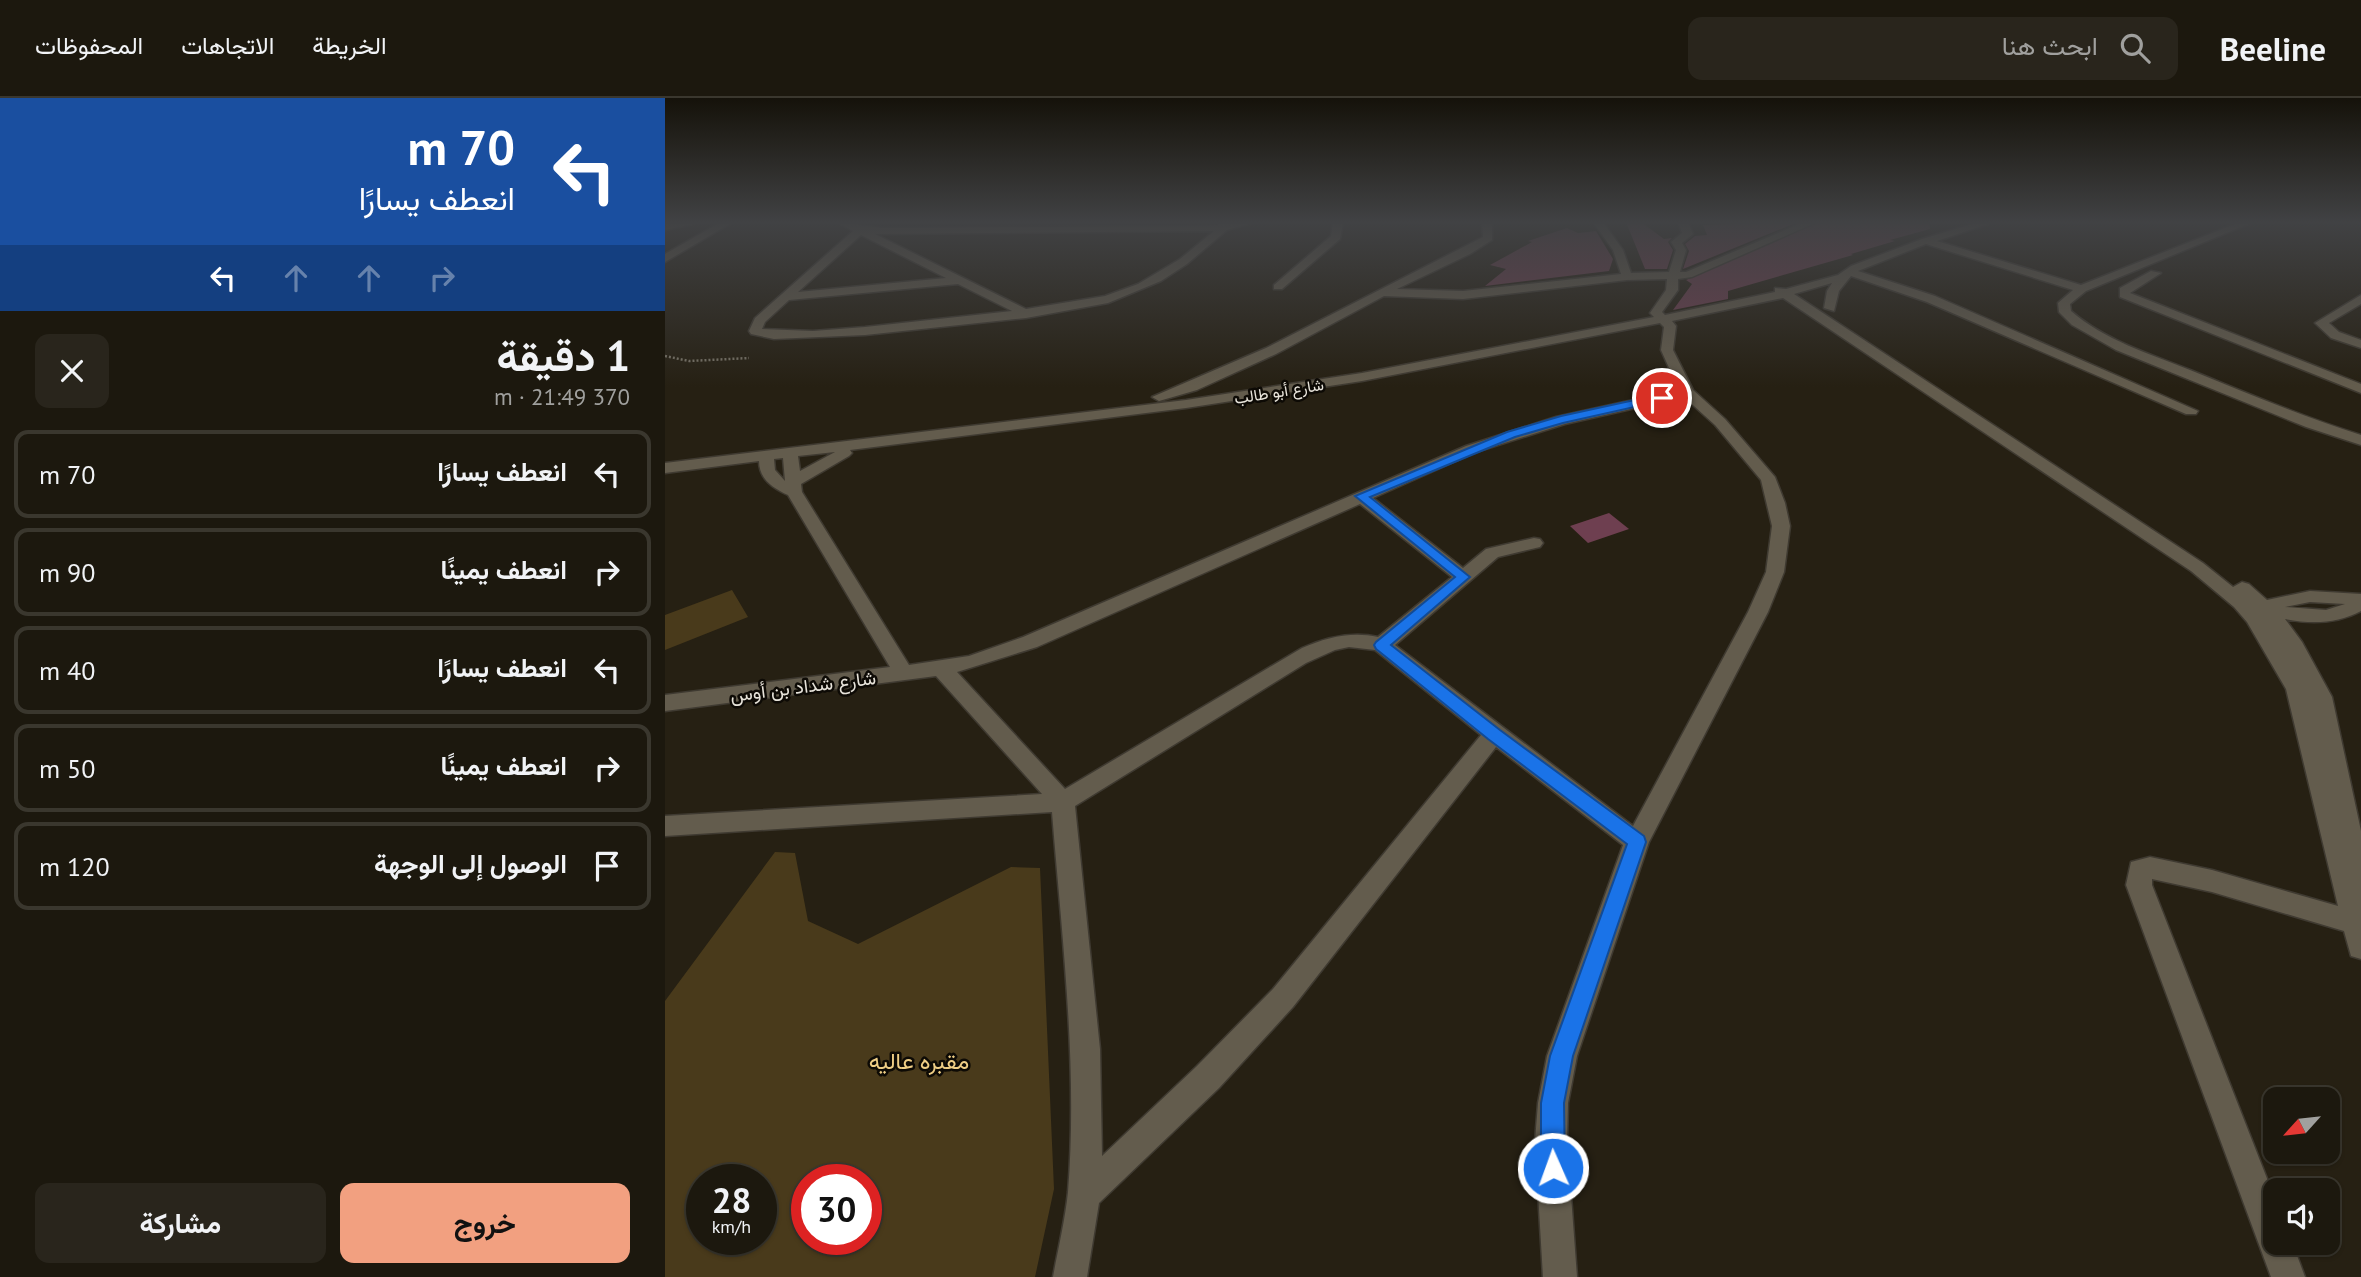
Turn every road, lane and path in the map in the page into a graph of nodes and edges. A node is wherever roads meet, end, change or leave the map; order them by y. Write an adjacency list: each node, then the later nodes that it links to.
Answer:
1 (807, 277): 19 (street)
2 (957, 277): 14 (street)
3 (1160, 277): 22 (street)
4 (1290, 277): 15 (street)
5 (1412, 277): 18 (street)
6 (1627, 277): 18 (street)
7 (1673, 277): 23 (street)
8 (1835, 277): 17 (street, شارع أبو طالب)
9 (1846, 277): 21 (street)
10 (1863, 277): 29 (street)
11 (2043, 277): 16 (street)
12 (2112, 277): 16 (street)
13 (2146, 277): 27 (street)
14 (963, 280): 19 (street); 22 (street)
15 (1278, 288)
16 (2082, 289): 31 (street)
17 (1786, 290): 21 (street); 23 (street, شارع أبو طالب); 42 (street)
18 (1381, 292): 30 (street)
19 (785, 297): 22 (street)
20 (2361, 299): 24 (street)
21 (1830, 308): 42 (street)
22 (1026, 314)
23 (1665, 320): 28 (street); 30 (street, شارع أبو طالب)
24 (2361, 344)
25 (665, 356): 26 (path)
26 (749, 358)
27 (2361, 389)
28 (1687, 392): 38 (street, شارع شداد بن أوس); 50 (street)
29 (2191, 411)
30 (1100, 415): 32 (street, شارع أبو طالب)
31 (2361, 440)
32 (863, 445): 33 (street, شارع أبو طالب); 37 (street)
33 (790, 456): 34 (street, شارع أبو طالب); 37 (street)
34 (766, 459): 35 (street, شارع أبو طالب); 36 (street, شارع أبو طالب); 37 (street)
35 (665, 468)
36 (665, 479)
37 (794, 486): 45 (street)
38 (1361, 496): 40 (street); 44 (street, شارع شداد بن أوس)
39 (1534, 543): 40 (street)
40 (1463, 577): 43 (street)
41 (2361, 602): 42 (street)
42 (2254, 610): 51 (street); 52 (street)
43 (1382, 645): 47 (street); 48 (street)
44 (941, 668): 45 (street, شارع شداد بن أوس); 48 (street)
45 (904, 674): 46 (street, شارع شداد بن أوس)
46 (665, 703)
47 (1494, 734): 50 (street); 53 (street)
48 (1063, 802): 49 (street); 53 (street)
49 (665, 826)
50 (1637, 842): 55 (street)
51 (2361, 890)
52 (2358, 931): 56 (street)
53 (1084, 1195): 54 (street)
54 (1070, 1277)
55 (1560, 1277)
56 (2288, 1277)

